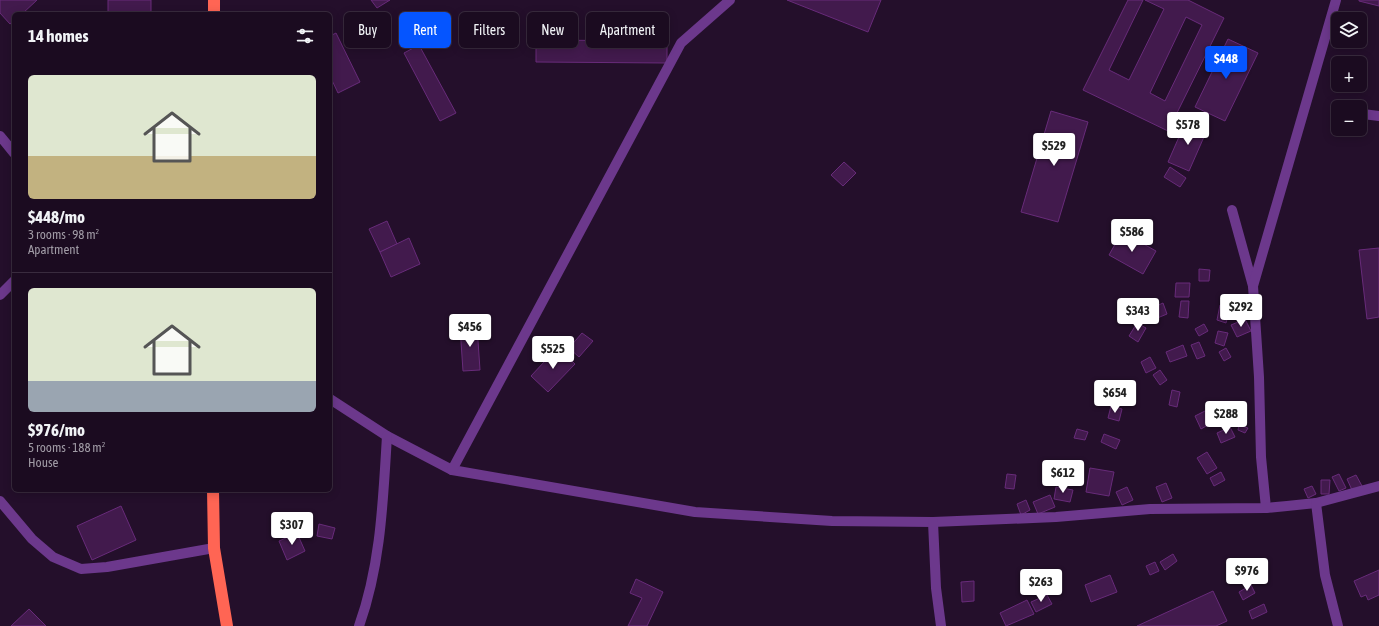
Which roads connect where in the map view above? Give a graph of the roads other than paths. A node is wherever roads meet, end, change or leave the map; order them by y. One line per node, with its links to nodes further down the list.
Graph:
1 (214, 0): 4 (highway)
2 (730, 0): 15 (street)
3 (1336, 0): 11 (street)
4 (214, 12)
5 (1367, 114): 6 (street)
6 (1379, 116)
7 (0, 136): 8 (street)
8 (12, 151)
9 (1232, 210): 11 (street)
10 (12, 283): 12 (street)
11 (1253, 286): 20 (street)
12 (0, 295)
13 (332, 401): 14 (street)
14 (387, 436): 15 (street); 24 (street)
15 (452, 470): 21 (street)
16 (1379, 486): 19 (street)
17 (213, 492): 22 (highway)
18 (0, 501): 22 (street)
19 (1316, 503): 20 (street); 26 (street)
20 (1266, 508): 21 (street)
21 (933, 522): 25 (street)
22 (214, 548): 23 (highway)
23 (227, 626)
24 (359, 626)
25 (942, 626)
26 (1338, 626)

